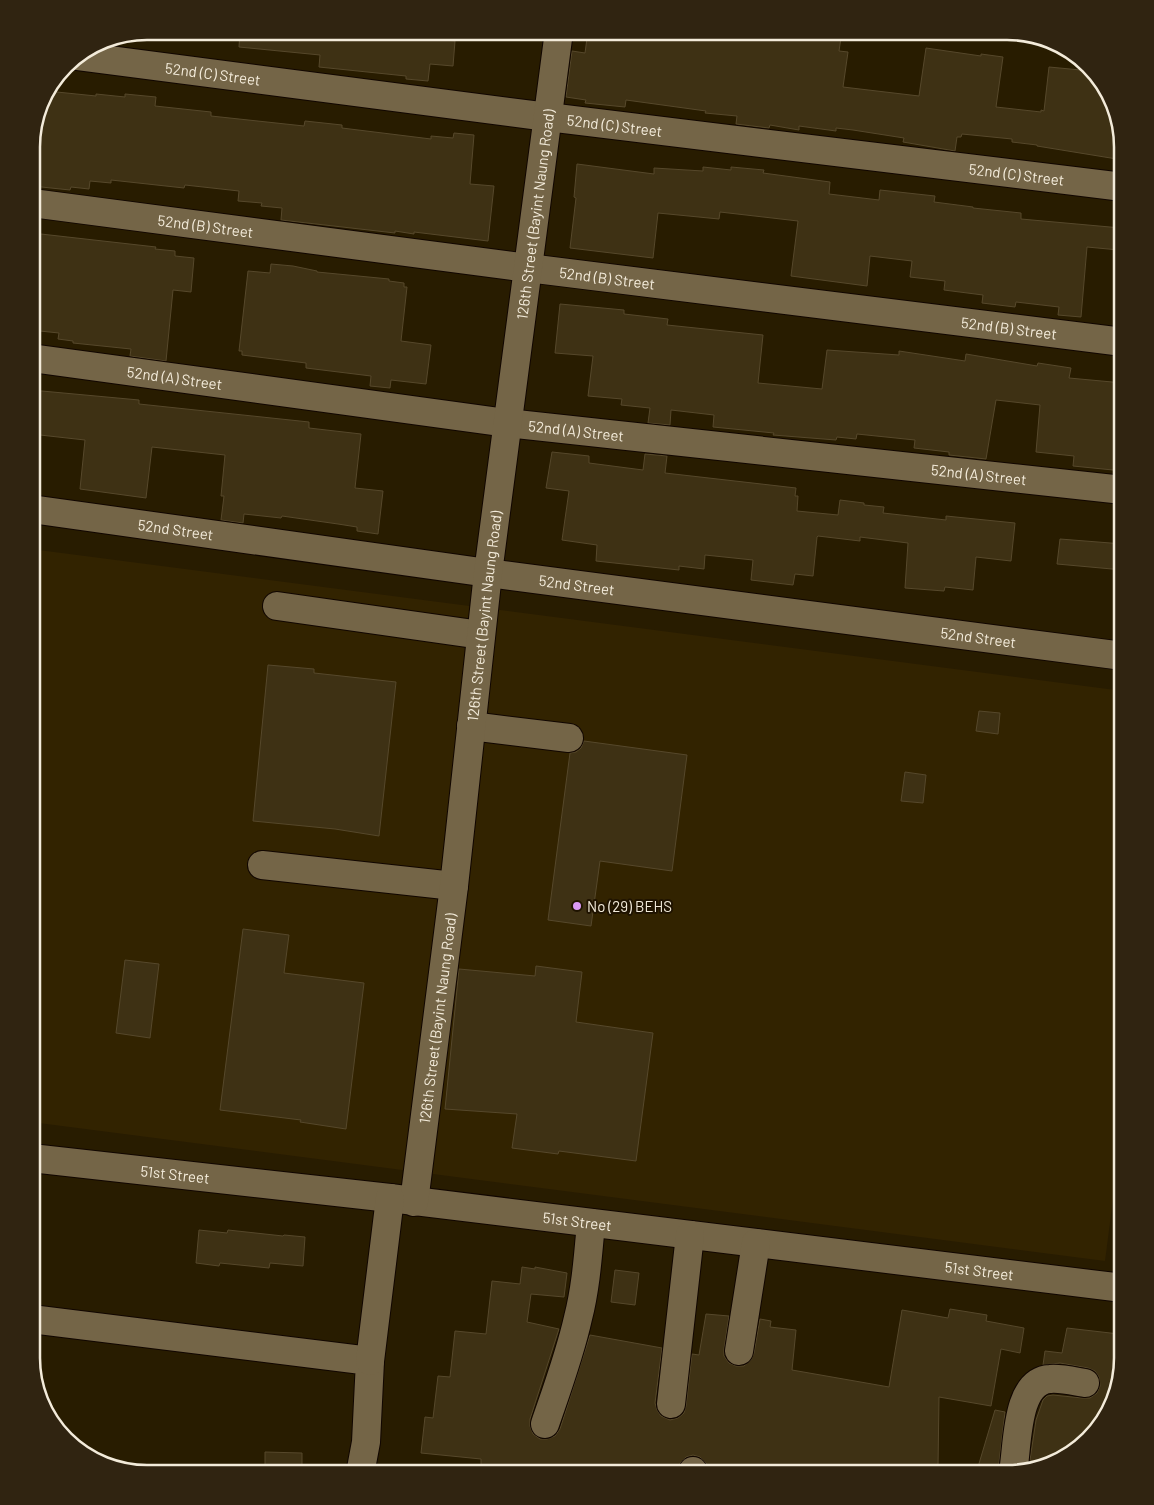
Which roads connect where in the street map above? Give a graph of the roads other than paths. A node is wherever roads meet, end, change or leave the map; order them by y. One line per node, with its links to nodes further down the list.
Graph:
1 (558, 40): 3 (street, 126th Street (Bayint Naung Road))
2 (89, 57): 3 (street, 52nd (C) Street)
3 (548, 117): 4 (street, 52nd (C) Street); 6 (street, 126th Street (Bayint Naung Road))
4 (1114, 186)
5 (40, 204): 6 (street, 52nd (B) Street)
6 (528, 268): 7 (street, 52nd (B) Street); 9 (street, 126th Street (Bayint Naung Road))
7 (1114, 341)
8 (40, 359): 9 (street, 52nd (A) Street)
9 (507, 423): 10 (street, 52nd (A) Street); 12 (street, 126th Street (Bayint Naung Road))
10 (1114, 489)
11 (40, 510): 12 (street, 52nd Street)
12 (488, 573): 14 (street, 126th Street (Bayint Naung Road)); 15 (street, 52nd Street)
13 (277, 606): 14 (street)
14 (481, 635): 16 (street, 126th Street (Bayint Naung Road))
15 (1114, 655)
16 (471, 726): 17 (street); 19 (street, 126th Street (Bayint Naung Road))
17 (569, 738)
18 (262, 865): 19 (street)
19 (454, 886): 21 (street, 126th Street (Bayint Naung Road))
20 (40, 1159): 21 (street, 51st Street)
21 (402, 1200): 22 (street, 51st Street); 28 (street, 126th Street (Bayint Naung Road))
22 (591, 1223): 23 (street, 51st Street); 31 (street)
23 (690, 1235): 24 (street, 51st Street); 30 (street)
24 (756, 1243): 25 (street, 51st Street); 27 (street)
25 (1114, 1287)
26 (40, 1320): 28 (street)
27 (739, 1351)
28 (370, 1361): 32 (street, 126th Street (Bayint Naung Road))
29 (1085, 1383): 33 (street)
30 (671, 1404)
31 (545, 1424)
32 (362, 1465)
33 (1014, 1465)

